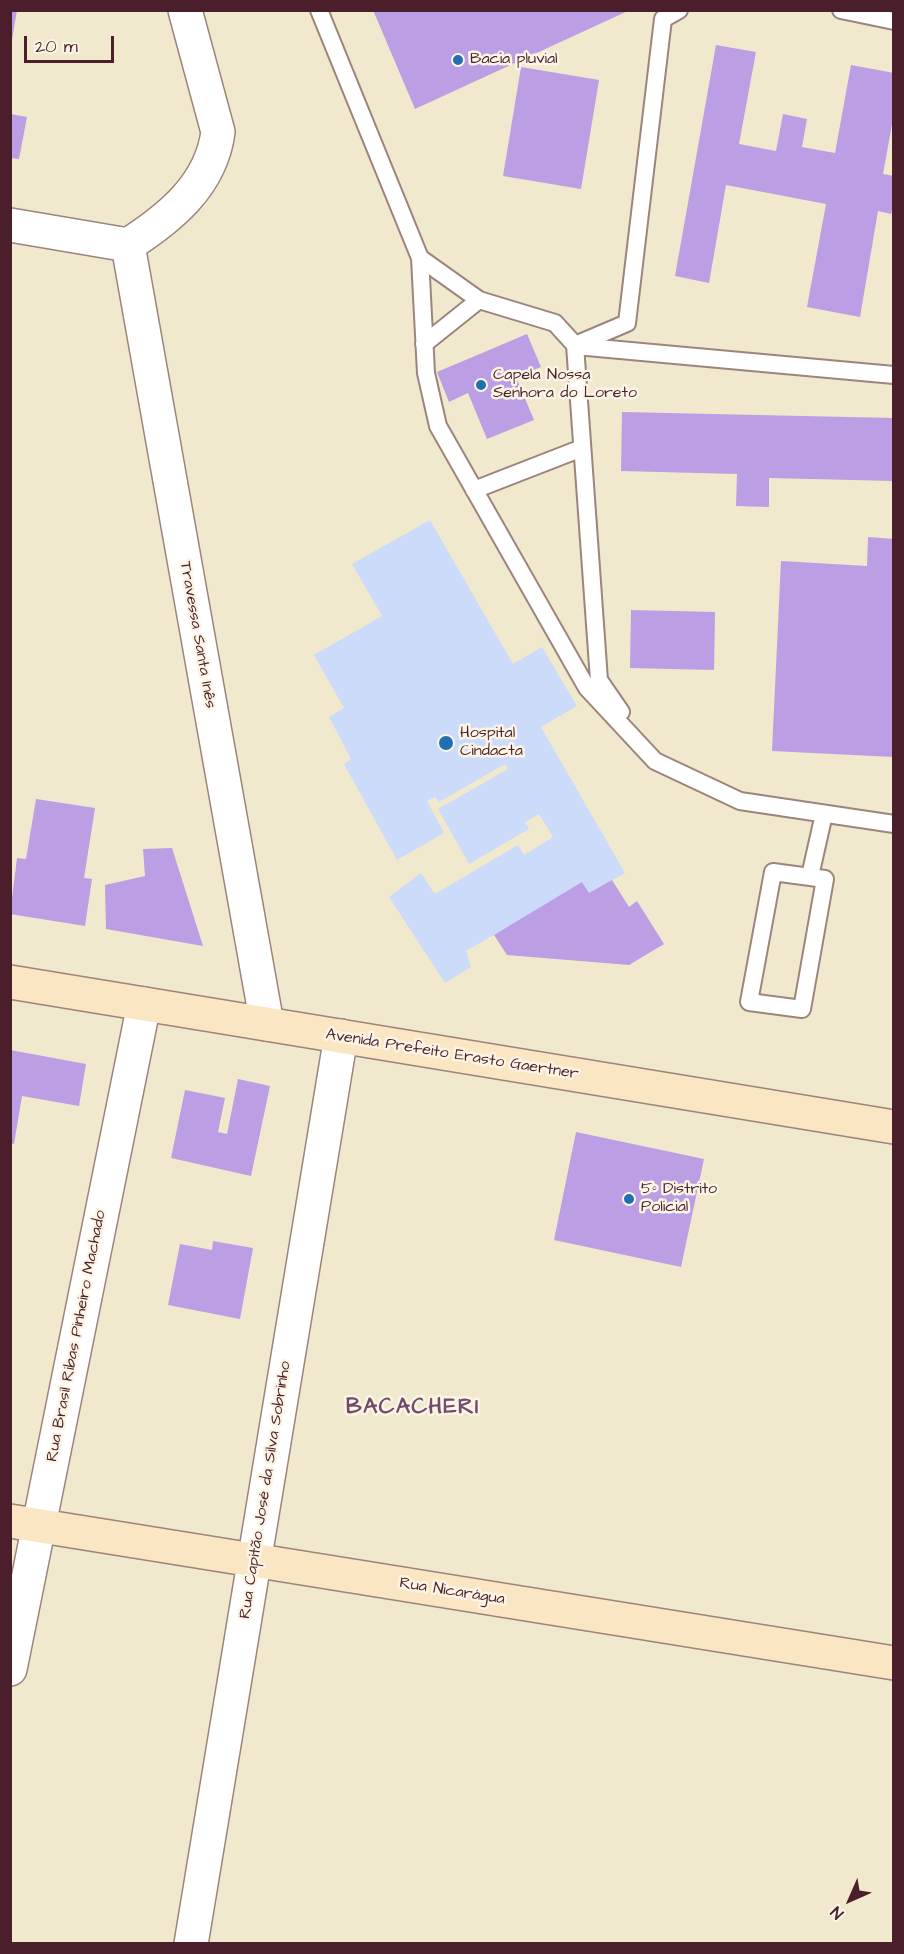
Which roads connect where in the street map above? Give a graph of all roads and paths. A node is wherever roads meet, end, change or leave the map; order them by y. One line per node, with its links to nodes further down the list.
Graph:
1 (185, 10): 7 (street)
2 (319, 10): 8 (lane)
3 (679, 10): 11 (lane)
4 (841, 10): 5 (lane)
5 (894, 21)
6 (10, 225): 7 (street)
7 (128, 245): 21 (street, Travessa Santa Inês)
8 (420, 258): 9 (lane); 10 (lane)
9 (479, 300): 10 (lane); 11 (lane)
10 (424, 344): 14 (lane)
11 (575, 345): 12 (lane); 13 (lane)
12 (894, 375)
13 (582, 447): 14 (lane); 15 (lane)
14 (474, 489): 15 (lane)
15 (655, 762): 16 (lane)
16 (824, 814): 17 (lane); 18 (lane)
17 (894, 825)
18 (810, 876): 18 (lane)
19 (10, 982): 20 (main road, Avenida Prefeito Erasto Gaertner)
20 (144, 1004): 21 (main road, Avenida Prefeito Erasto Gaertner); 24 (street, Rua Brasil Ribas Pinheiro Machado)
21 (267, 1024): 22 (main road, Avenida Prefeito Erasto Gaertner)
22 (341, 1036): 23 (main road, Avenida Prefeito Erasto Gaertner); 25 (street, Rua Capitão José da Silva Sobrinho)
23 (894, 1127)
24 (25, 1523): 25 (main road, Rua Nicarágua); 27 (street, Rua Brasil Ribas Pinheiro Machado)
25 (255, 1560): 26 (main road, Rua Nicarágua); 28 (street, Rua Capitão José da Silva Sobrinho)
26 (894, 1663)
27 (10, 1669)
28 (192, 1944)

